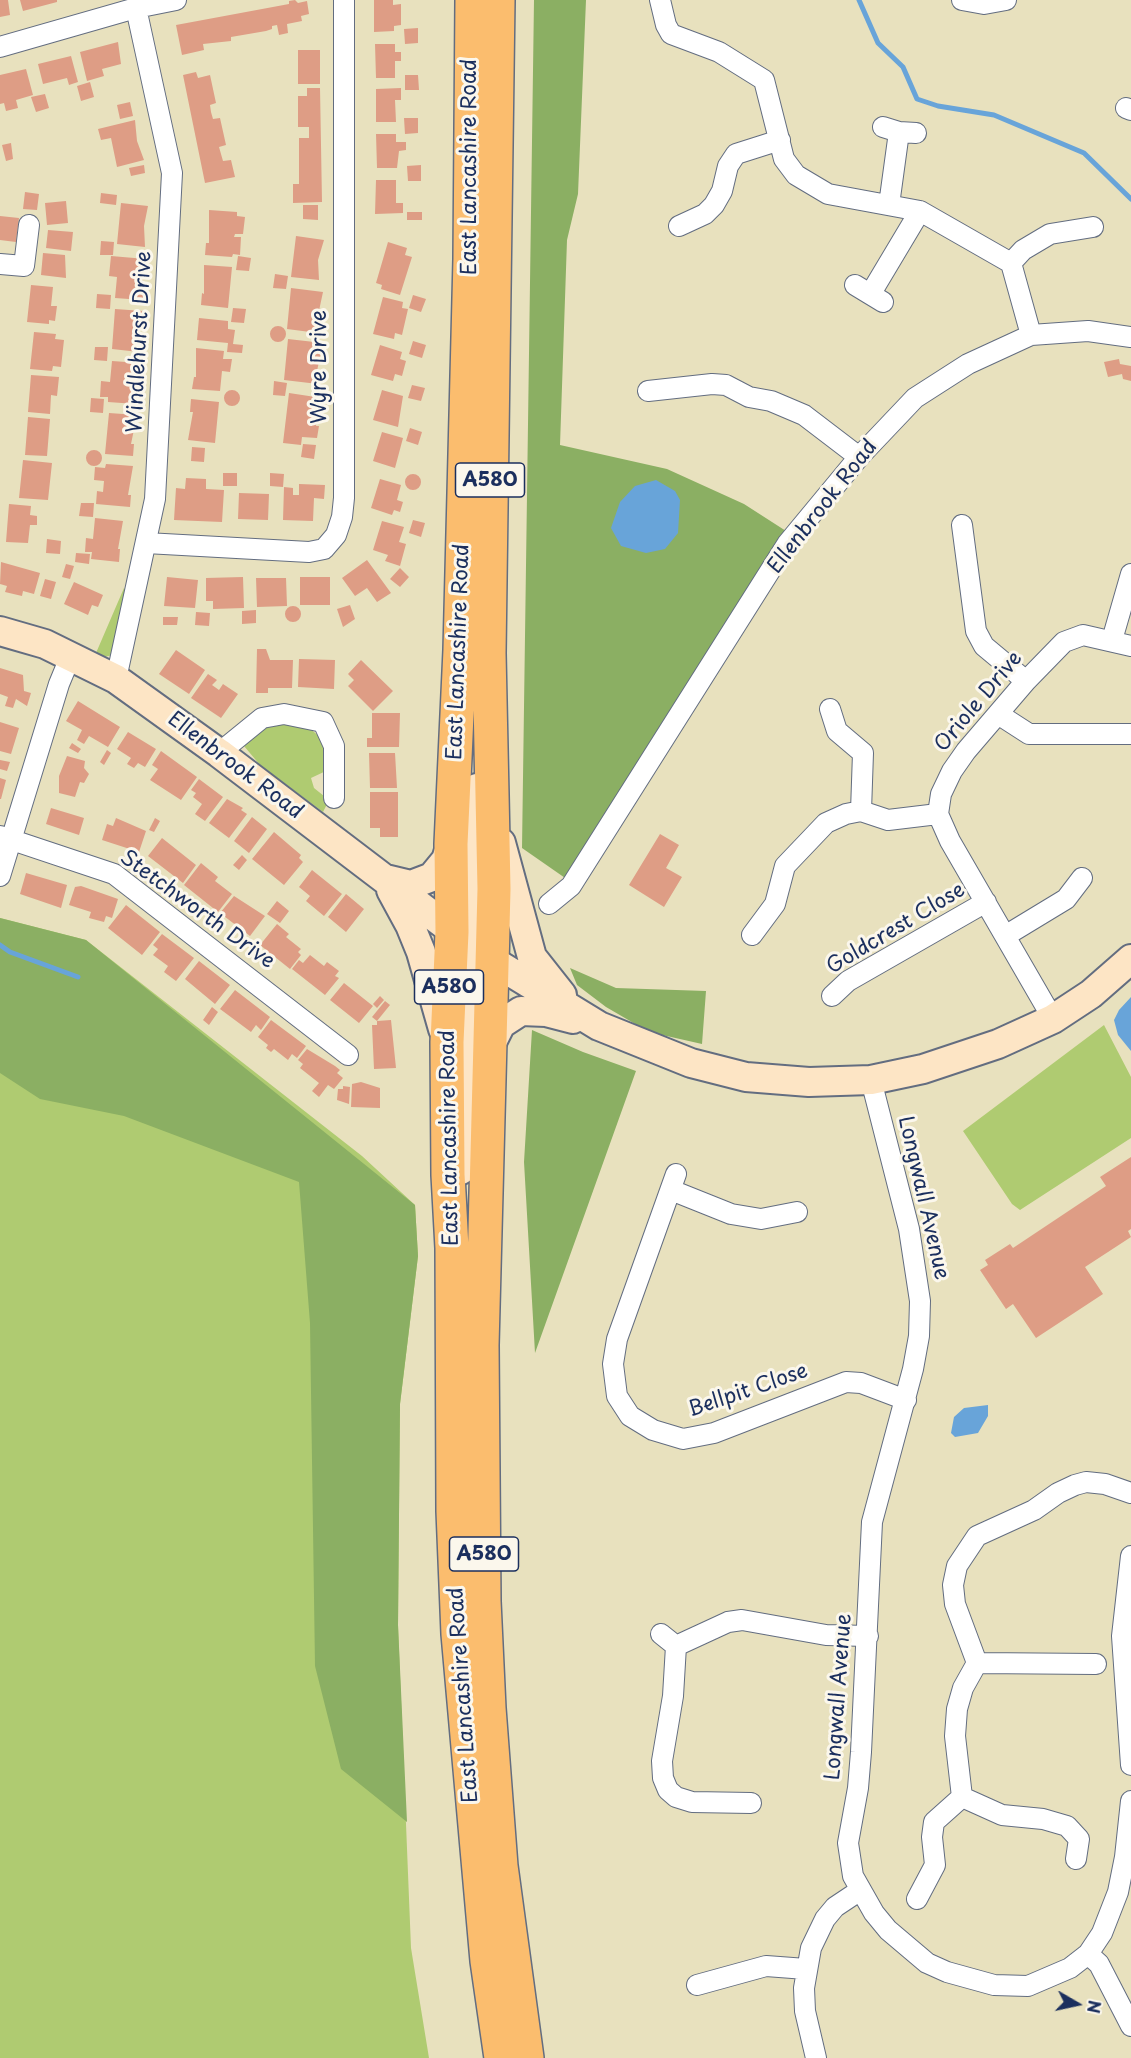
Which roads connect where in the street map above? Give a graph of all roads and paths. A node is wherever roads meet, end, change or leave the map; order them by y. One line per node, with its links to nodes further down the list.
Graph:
1 (176, 0): 8 (street)
2 (344, 0): 25 (street, Wyre Drive)
3 (472, 0): 43 (highway, East Lancashire Road / A580)
4 (498, 0): 30 (highway, East Lancashire Road / A580)
5 (660, 0): 11 (street)
6 (962, 0): 7 (street)
7 (1006, 0)
8 (136, 8): 9 (street); 25 (street, Windlehurst Drive)
9 (0, 47)
10 (899, 131): 12 (street)
11 (780, 140): 12 (street); 15 (street)
12 (889, 205): 13 (street)
13 (920, 211): 17 (street); 19 (street)
14 (29, 225): 18 (street)
15 (679, 226)
16 (1093, 227): 17 (street)
17 (1011, 263): 20 (street)
18 (0, 264)
19 (870, 293)
20 (1031, 335): 21 (street, Ellenbrook Road); 23 (street, Ellenbrook Road)
21 (1131, 337)
22 (648, 391): 23 (street)
23 (859, 457): 48 (street, Ellenbrook Road)
24 (962, 525): 33 (street)
25 (146, 543): 32 (street, Windlehurst Drive)
26 (1131, 574): 28 (street)
27 (0, 631): 31 (main road, Ellenbrook Road)
28 (1112, 640): 29 (street, Oriole Drive); 33 (street, Oriole Drive)
29 (1131, 646)
30 (489, 652): 40 (highway, East Lancashire Road / A580); 49 (main road)
31 (71, 655): 32 (main road, Ellenbrook Road); 42 (street)
32 (116, 679): 37 (main road, Ellenbrook Road)
33 (1026, 681): 35 (street, Oriole Drive)
34 (830, 709): 39 (street)
35 (998, 714): 36 (street); 41 (street, Oriole Drive)
36 (1131, 734)
37 (219, 753): 38 (street); 45 (main road, Ellenbrook Road)
38 (334, 798)
39 (861, 811): 41 (street); 50 (street)
40 (493, 812): 53 (highway, East Lancashire Road / A580); 56 (main road)
41 (938, 814): 47 (street)
42 (6, 837): 44 (street); 59 (street, Stetchworth Drive)
43 (451, 844): 45 (main road); 49 (highway, East Lancashire Road / A580)
44 (0, 876)
45 (384, 878): 49 (main road, Ellenbrook Road); 57 (main road)
46 (1082, 878): 51 (street)
47 (986, 902): 51 (street); 54 (street, Goldcrest Close)
48 (549, 904)
49 (452, 932): 53 (main road, Ellenbrook Road); 57 (highway, East Lancashire Road / A580)
50 (752, 935)
51 (1005, 936): 55 (street)
52 (1131, 959): 55 (main road)
53 (491, 960): 56 (main road, Ellenbrook Road); 58 (highway, East Lancashire Road / A580); 62 (main road)
54 (832, 996)
55 (1053, 1018): 60 (main road)
56 (599, 1026): 58 (main road); 60 (main road)
57 (447, 1041): 62 (highway, East Lancashire Road / A580)
58 (489, 1048): 82 (highway, East Lancashire Road / A580)
59 (348, 1055)
60 (871, 1080): 63 (street, Longwall Avenue)
61 (802, 1211): 63 (street, Bellpit Close)
62 (452, 1248): 81 (highway, East Lancashire Road / A580)
63 (906, 1400): 66 (street, Longwall Avenue)
64 (1131, 1493): 67 (street)
65 (1131, 1556): 69 (street)
66 (868, 1636): 73 (street); 75 (street, Longwall Avenue)
67 (977, 1663): 68 (street); 71 (street)
68 (1096, 1664)
69 (1131, 1755): 70 (street)
70 (1131, 1764)
71 (962, 1797): 74 (street); 76 (street)
72 (1131, 1801): 77 (street, Longwall Avenue)
73 (751, 1803)
74 (1076, 1858)
75 (859, 1891): 77 (street, Longwall Avenue); 78 (street)
76 (917, 1899)
77 (1088, 1954): 80 (street)
78 (806, 1969): 79 (street); 83 (street)
79 (695, 1983)
80 (1131, 2026)
81 (501, 2058)
82 (527, 2058)
83 (816, 2058)

